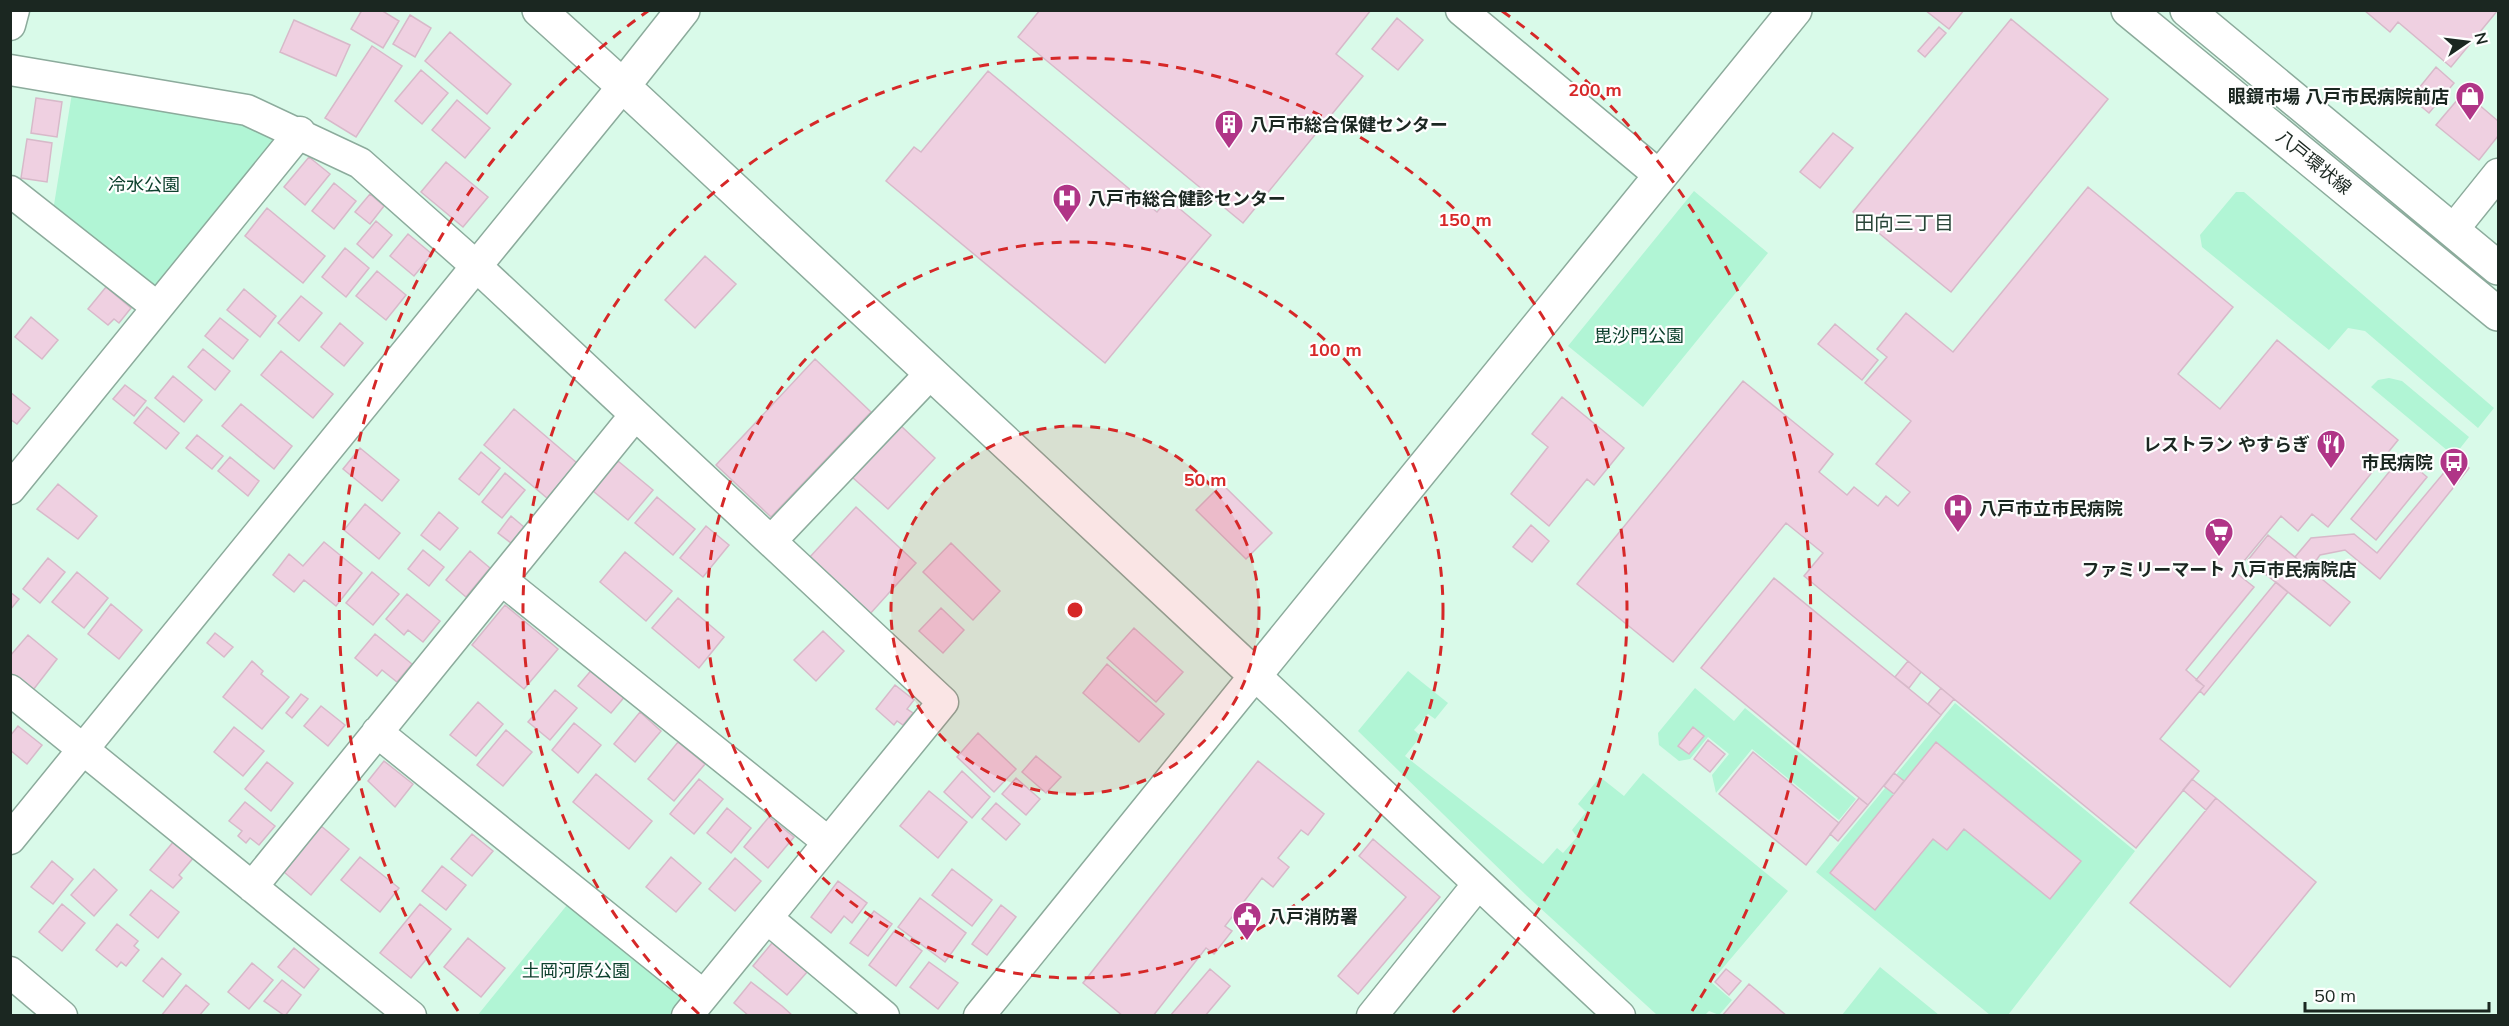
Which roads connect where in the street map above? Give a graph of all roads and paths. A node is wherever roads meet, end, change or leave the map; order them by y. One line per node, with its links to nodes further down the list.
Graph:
1 (15, 10): 8 (street)
2 (539, 10): 10 (street)
3 (683, 10): 10 (street)
4 (1461, 10): 13 (street)
5 (1795, 10): 13 (street)
6 (2128, 10): 19 (street, 八戸環状線)
7 (2187, 10): 15 (street, 八戸環状線)
8 (10, 25)
9 (10, 70): 11 (street)
10 (623, 86): 16 (street); 20 (street)
11 (300, 132): 16 (street); 18 (street)
12 (2499, 174): 15 (street)
13 (1660, 176): 25 (street)
14 (10, 191): 18 (street)
15 (2452, 230): 17 (street, 八戸環状線)
16 (475, 265): 21 (street); 28 (street)
17 (2499, 268)
18 (157, 307): 22 (street)
19 (2499, 314)
20 (930, 374): 23 (street); 25 (street)
21 (634, 415): 23 (street); 24 (street)
22 (10, 489)
23 (771, 541): 30 (street)
24 (502, 580): 27 (street); 30 (street)
25 (1255, 675): 31 (street); 39 (street)
26 (10, 690): 28 (street)
27 (377, 732): 32 (street); 35 (street)
28 (82, 748): 29 (street); 32 (street)
29 (10, 839)
30 (828, 842): 33 (street)
31 (1478, 884): 40 (street); 41 (street)
32 (252, 886): 37 (street)
33 (767, 918): 35 (street); 38 (street)
34 (10, 972): 36 (street)
35 (695, 1005)
36 (62, 1016)
37 (411, 1016)
38 (884, 1016)
39 (980, 1016)
40 (1372, 1016)
41 (1620, 1016)

